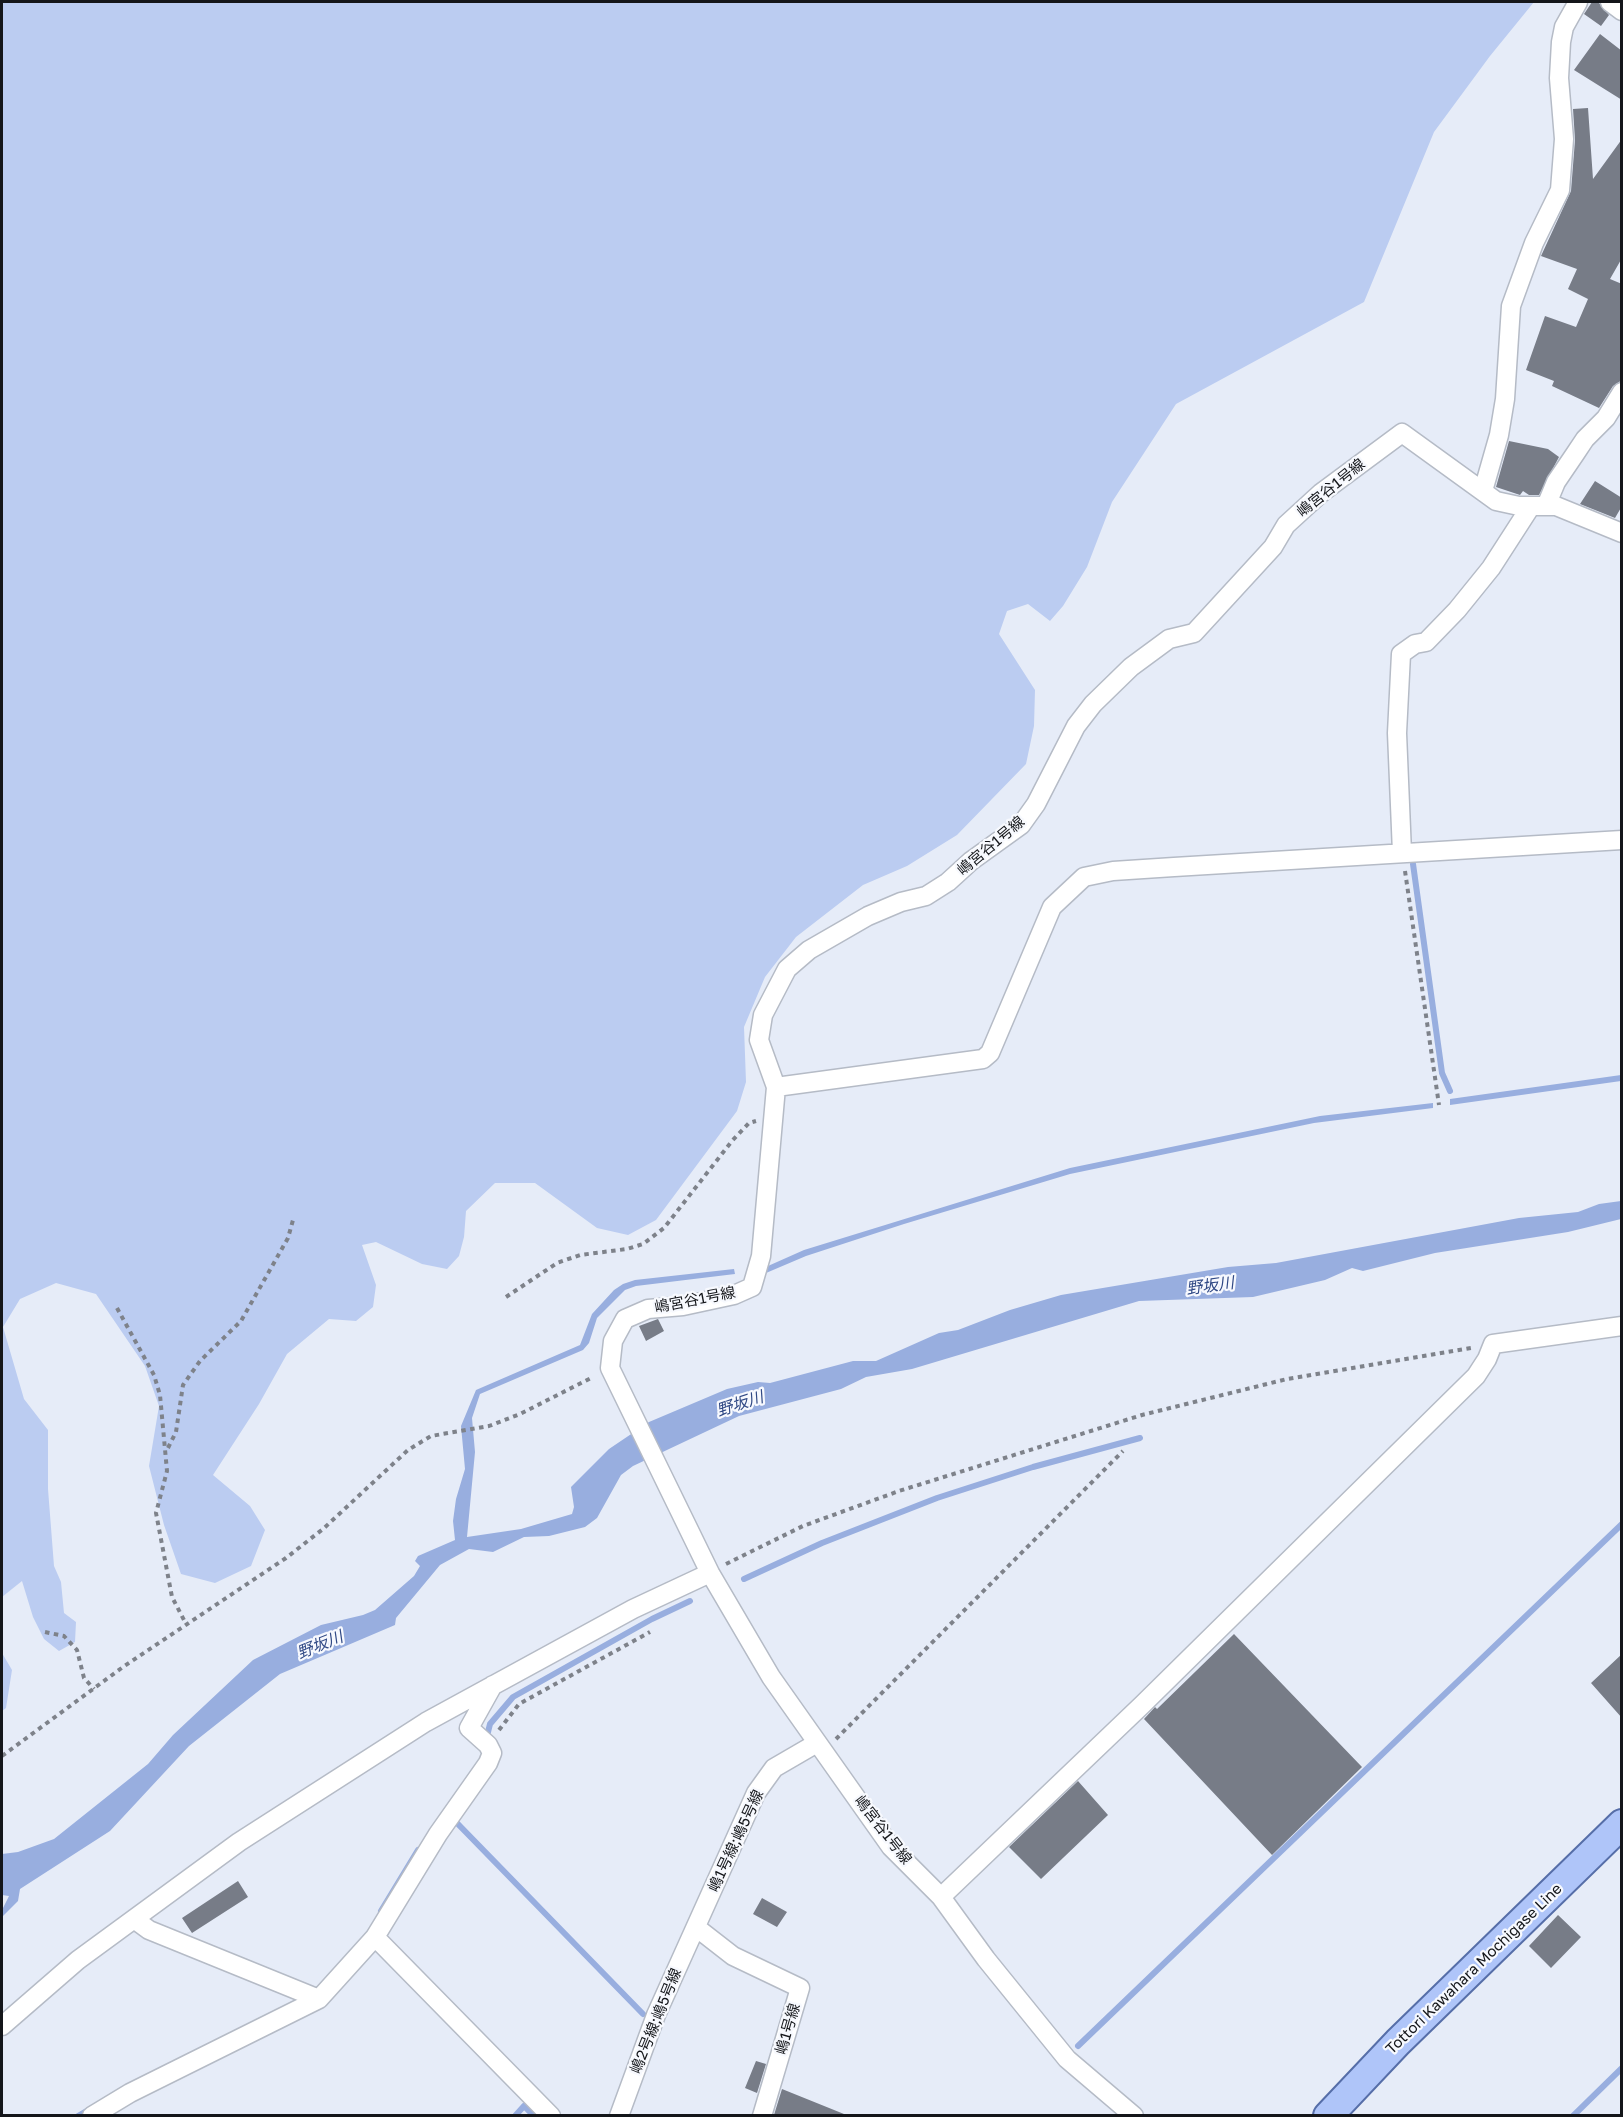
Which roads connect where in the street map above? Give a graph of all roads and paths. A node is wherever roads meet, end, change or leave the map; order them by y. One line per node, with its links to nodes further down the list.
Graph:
1 (1578, 2): 5 (street)
2 (1610, 2): 3 (street)
3 (1622, 11)
4 (1622, 392): 6 (street)
5 (1483, 491): 6 (street, 嶋宮谷1号線); 10 (street, 嶋宮谷1号線)
6 (1539, 506): 7 (street, 嶋宮谷1号線); 9 (street)
7 (1622, 533)
8 (1622, 840): 9 (street)
9 (1402, 853): 10 (street); 11 (path)
10 (776, 1087): 12 (street, 嶋宮谷1号線)
11 (1439, 1105)
12 (774, 1115): 14 (path); 18 (street, 嶋宮谷1号線)
13 (293, 1220): 19 (path)
14 (506, 1297)
15 (117, 1308): 19 (path)
16 (1622, 1326): 17 (street)
17 (1493, 1344): 21 (path); 31 (street)
18 (610, 1368): 21 (street, 嶋宮谷1号線); 22 (path)
19 (167, 1450): 22 (path)
20 (1124, 1451): 27 (path)
21 (710, 1573): 25 (street); 27 (street, 嶋宮谷1号線)
22 (186, 1624): 26 (path)
23 (45, 1632): 26 (path)
24 (650, 1632): 28 (path)
25 (493, 1685): 28 (street); 32 (street)
26 (94, 1689): 29 (path)
27 (820, 1747): 31 (street, 嶋宮谷1号線); 33 (street, 嶋1号線;嶋5号線)
28 (492, 1753): 34 (street)
29 (2, 1756)
30 (1622, 1824): 42 (main road, Tottori Kawahara Mochigase Line)
31 (941, 1897): 41 (street, 嶋宮谷1号線)
32 (134, 1918): 35 (street); 36 (street)
33 (697, 1928): 39 (street, 嶋2号線;嶋5号線); 40 (street, 嶋1号線)
34 (375, 1937): 35 (street); 38 (street)
35 (319, 1999): 37 (street)
36 (2, 2026)
37 (92, 2115)
38 (551, 2115)
39 (619, 2115)
40 (762, 2115)
41 (1134, 2115)
42 (1328, 2115)

